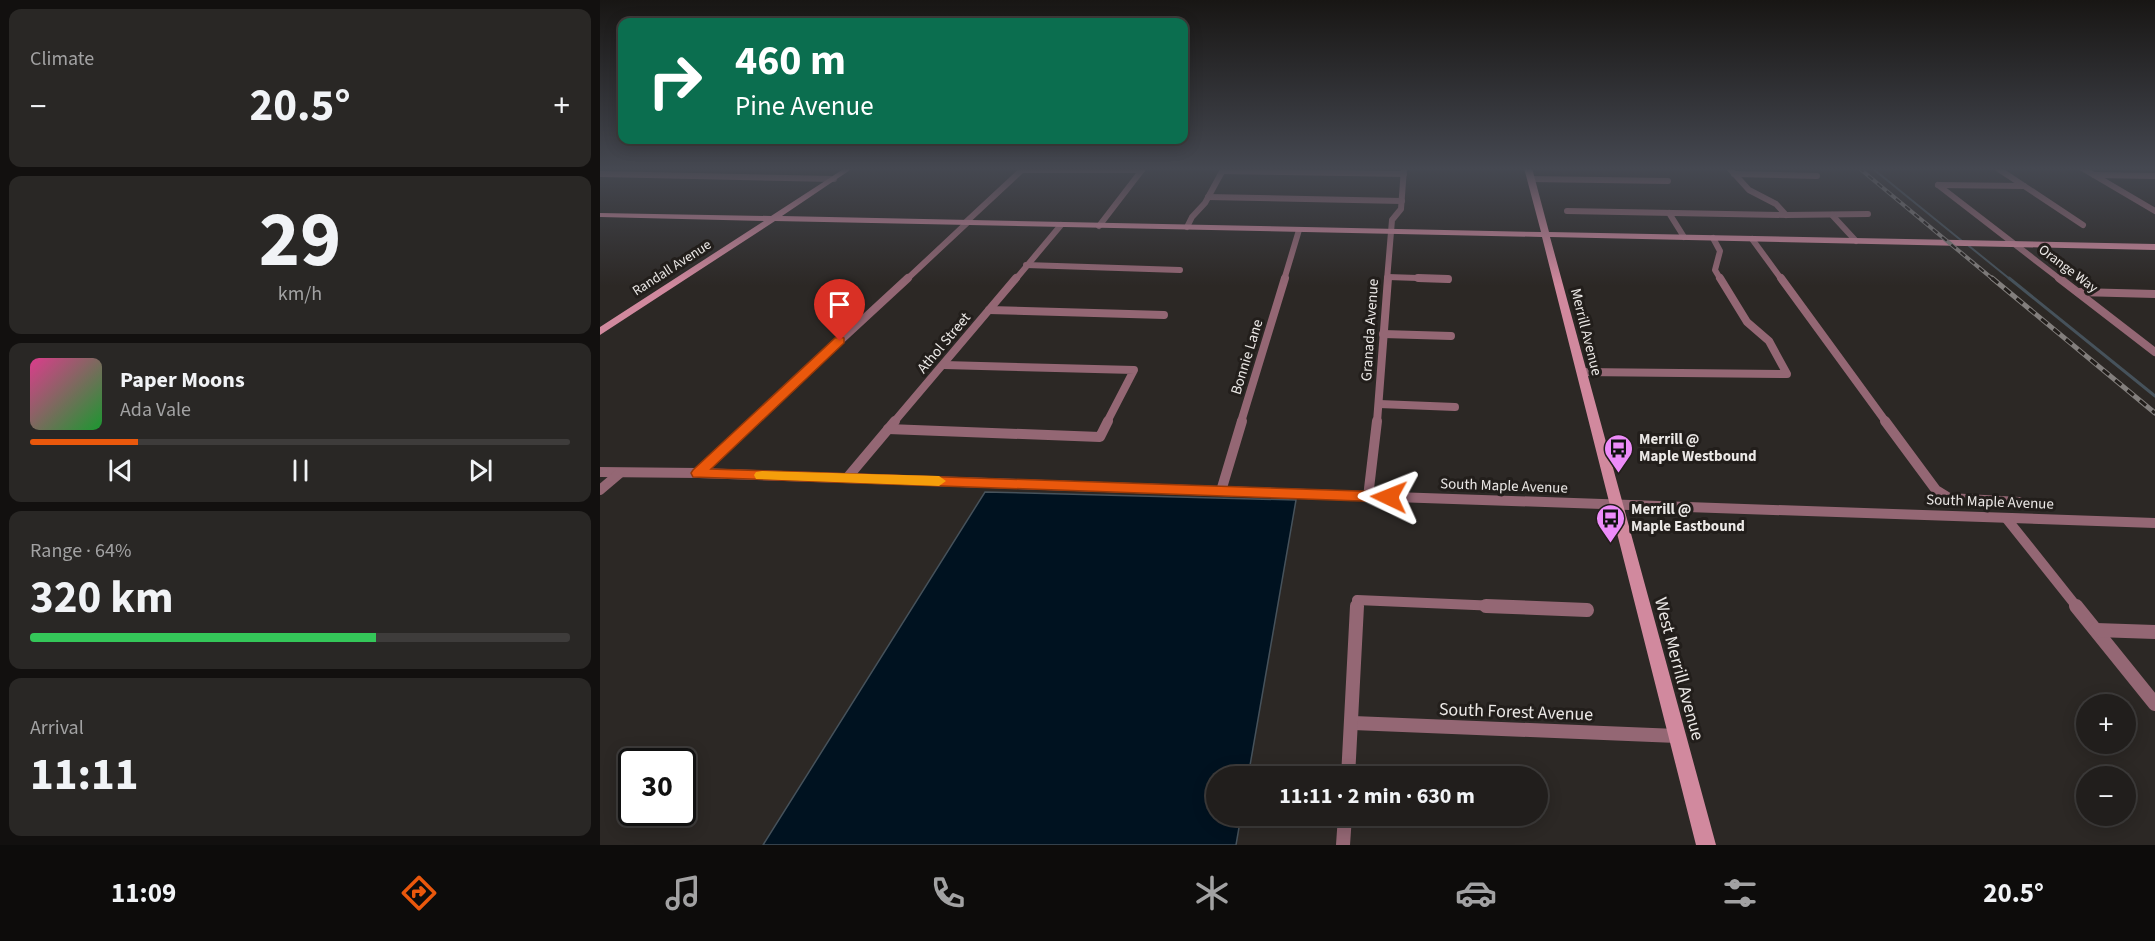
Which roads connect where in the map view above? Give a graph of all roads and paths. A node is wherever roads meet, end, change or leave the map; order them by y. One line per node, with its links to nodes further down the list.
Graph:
1 (790, 207): 16 (street, Randall Avenue)
2 (982, 207): 17 (street)
3 (1113, 207): 20 (street)
4 (1201, 207): 21 (street)
5 (1401, 207): 23 (street, Granada Avenue)
6 (1539, 207): 24 (street, Merrill Avenue)
7 (1779, 207): 14 (street)
8 (1967, 207): 29 (street, Orange Way)
9 (2056, 207): 19 (street)
10 (1567, 211): 11 (street)
11 (1669, 213): 14 (street); 25 (street)
12 (1868, 214): 15 (street)
13 (600, 215): 16 (street)
14 (1786, 215): 15 (street)
15 (1832, 215): 28 (street)
16 (774, 218): 17 (street); 39 (street, Randall Avenue)
17 (967, 222): 18 (street); 50 (street)
18 (1061, 225): 20 (street); 31 (street, Athol Street)
19 (2083, 225)
20 (1099, 226): 21 (street)
21 (1187, 227): 22 (street)
22 (1299, 230): 23 (street); 53 (street, Bonnie Lane)
23 (1391, 231): 24 (street); 33 (street, Granada Avenue)
24 (1546, 234): 25 (street); 44 (street, Merrill Avenue)
25 (1684, 237): 26 (street)
26 (1713, 238): 27 (street); 44 (street)
27 (1752, 239): 28 (street); 55 (street)
28 (1856, 241): 29 (street)
29 (2015, 244): 30 (street); 35 (street, Orange Way)
30 (2155, 247)
31 (1026, 265): 32 (street); 37 (street, Athol Street)
32 (1180, 270)
33 (1388, 277): 34 (street); 40 (street, Granada Avenue)
34 (1448, 279)
35 (2078, 292): 36 (street); 42 (street, Orange Way)
36 (2155, 294)
37 (989, 310): 38 (street); 43 (street, Athol Street)
38 (1164, 315)
39 (600, 332)
40 (1383, 334): 41 (street); 45 (street, Granada Avenue)
41 (1450, 336)
42 (2155, 351)
43 (944, 364): 47 (street, Athol Street); 47 (street)
44 (1581, 372): 56 (street, Merrill Avenue)
45 (1379, 404): 46 (street); 54 (street, Granada Avenue)
46 (1455, 407)
47 (888, 429): 51 (street, Athol Street)
48 (600, 472): 49 (street, South Maple Avenue)
49 (620, 473): 50 (street, South Maple Avenue); 52 (street)
50 (698, 473): 51 (street, South Maple Avenue)
51 (847, 478): 53 (street, South Maple Avenue)
52 (600, 490)
53 (1221, 491): 54 (street, South Maple Avenue)
54 (1368, 496): 56 (street, South Maple Avenue)
55 (2019, 502)
56 (1615, 504): 57 (street, South Maple Avenue); 64 (street, West Merrill Avenue)
57 (2006, 518): 58 (street, South Maple Avenue); 60 (street)
58 (2155, 523)
59 (1587, 610): 63 (street)
60 (2096, 630): 61 (street); 62 (street)
61 (2155, 632)
62 (2155, 704)
63 (1353, 723): 64 (street, South Forest Avenue); 65 (street)
64 (1677, 736): 68 (street, West Merrill Avenue)
65 (1349, 766)
66 (1344, 826): 67 (street)
67 (1343, 845)
68 (1706, 845)

